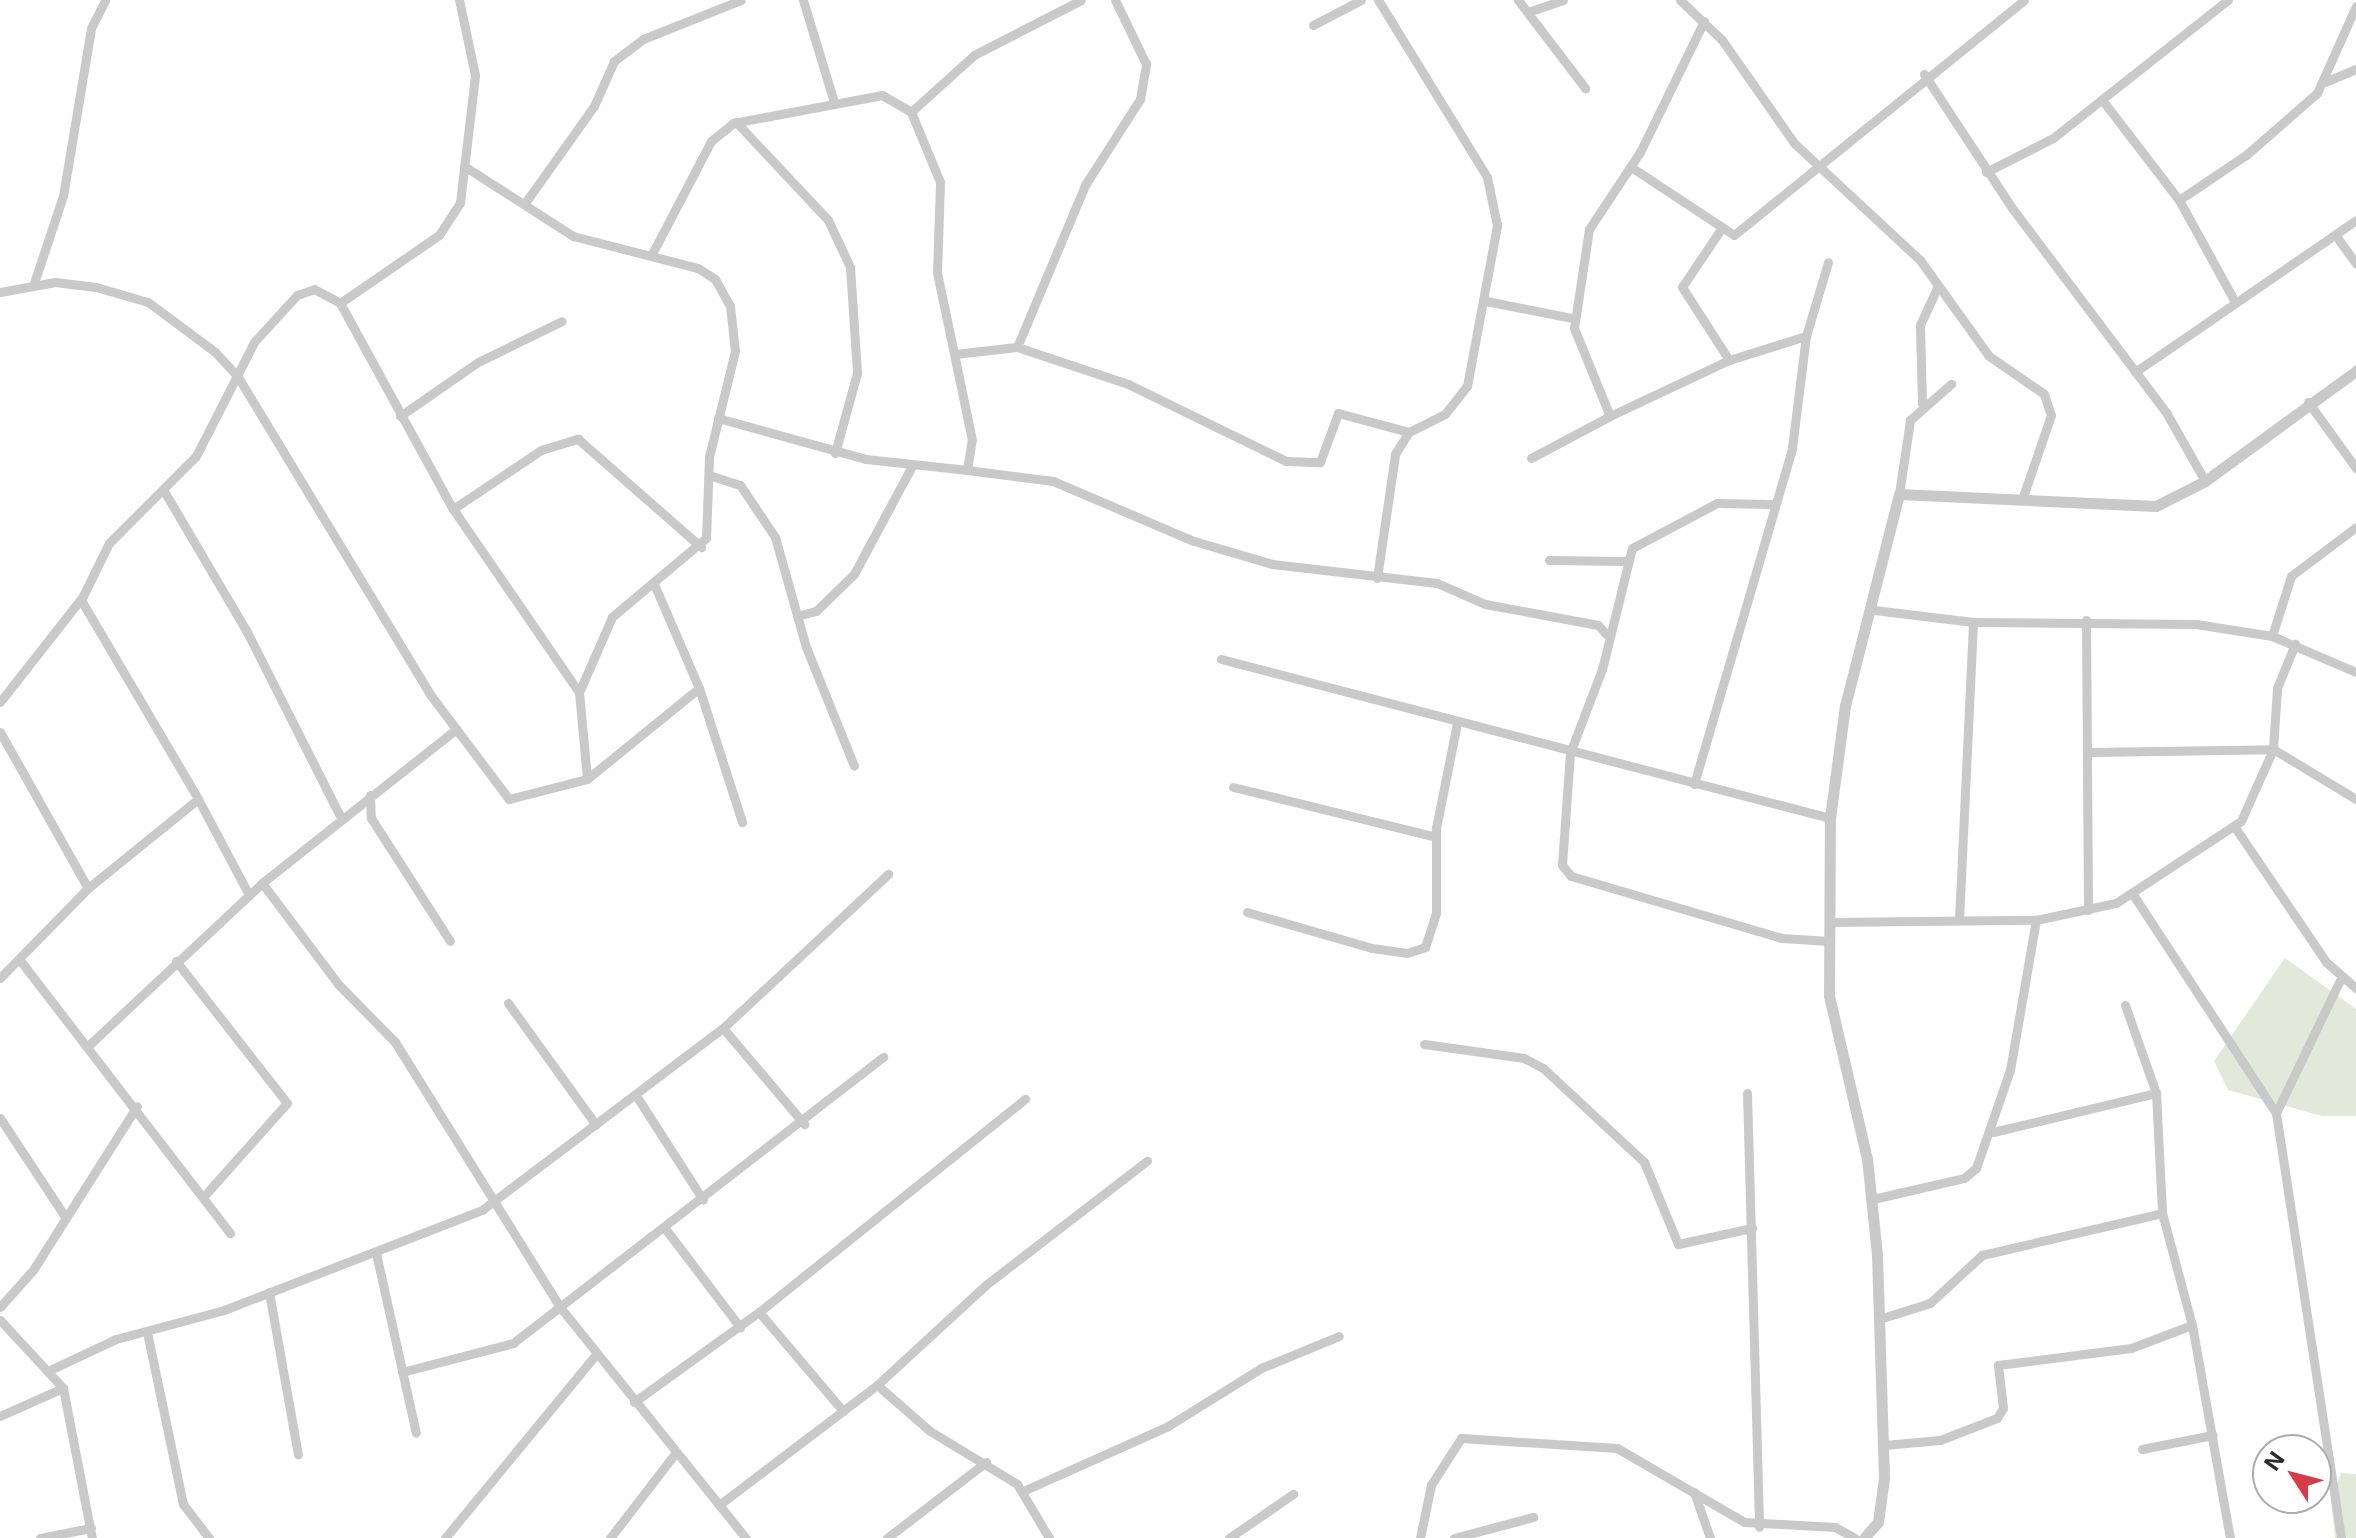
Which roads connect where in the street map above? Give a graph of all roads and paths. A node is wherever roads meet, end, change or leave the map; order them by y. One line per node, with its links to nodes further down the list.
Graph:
1 (105, 0): 39 (street)
2 (459, 0): 27 (street)
3 (741, 0): 32 (street)
4 (803, 0): 24 (street)
5 (1081, 0): 25 (street)
6 (1115, 0): 48 (street)
7 (1361, 0): 18 (street)
8 (1378, 0): 42 (street)
9 (1518, 0): 16 (street)
10 (1563, 0): 16 (street)
11 (1680, 0): 17 (street)
12 (2024, 0): 14 (street)
13 (2228, 0): 23 (street)
14 (2009, 4): 20 (street)
15 (2356, 6): 21 (street)
16 (1528, 12): 22 (street)
17 (1704, 21): 28 (street); 29 (street)
18 (1313, 25)
19 (2356, 69): 21 (street)
20 (1924, 74): 28 (street); 30 (street)
21 (2325, 82): 31 (street)
22 (1585, 88)
23 (2103, 101): 30 (street); 31 (street)
24 (834, 102): 25 (street); 26 (street)
25 (911, 112): 49 (street)
26 (736, 122): 36 (street); 61 (street)
27 (464, 166): 32 (street); 44 (street)
28 (1817, 166): 34 (street); 40 (street)
29 (1631, 167): 34 (street); 45 (street)
30 (1986, 172): 52 (street)
31 (2179, 200): 43 (street)
32 (525, 203): 36 (street)
33 (2356, 220): 35 (street)
34 (1719, 232): 50 (street)
35 (2336, 236): 38 (street); 43 (street)
36 (653, 252): 59 (street)
37 (1828, 262): 47 (street)
38 (2356, 264)
39 (34, 283): 41 (street); 53 (street)
40 (1937, 288): 56 (street); 70 (street)
41 (0, 292)
42 (1486, 301): 45 (street); 60 (street)
43 (2235, 302): 52 (street)
44 (340, 303): 53 (street); 57 (street)
45 (1572, 318): 58 (street)
46 (562, 321): 57 (street)
47 (1806, 336): 50 (street); 71 (street)
48 (1017, 347): 49 (street); 60 (street)
49 (955, 354): 65 (street)
50 (1729, 360): 58 (street)
51 (2356, 371): 55 (street)
52 (2135, 372): 67 (street)
53 (238, 377): 68 (street); 93 (street)
54 (1951, 384): 56 (street)
55 (2308, 402): 64 (street); 67 (street)
56 (1922, 403): 69 (street)
57 (400, 416): 72 (street)
58 (1610, 416): 62 (street)
59 (718, 418): 61 (street); 66 (street)
60 (1409, 432): 77 (street)
61 (835, 453): 63 (street)
62 (1531, 458)
63 (912, 466): 65 (street); 81 (street)
64 (2356, 468)
65 (967, 470): 77 (street)
66 (709, 475): 74 (street); 81 (street)
67 (2205, 481): 70 (street)
68 (164, 491): 79 (street); 106 (street)
69 (1899, 494): 70 (street); 80 (street)
70 (2023, 497)
71 (1770, 504): 76 (street); 100 (street)
72 (453, 509): 74 (street); 90 (street)
73 (2356, 527): 85 (street)
74 (701, 547): 78 (street)
75 (1549, 560): 76 (street)
76 (1626, 561): 84 (street)
77 (1377, 578): 84 (street)
78 (654, 584): 89 (street); 90 (street)
79 (81, 600): 91 (street); 103 (street)
80 (1874, 610): 83 (street); 108 (street)
81 (797, 616): 98 (street)
82 (2086, 620): 83 (street); 85 (street); 96 (street)
83 (1973, 622): 119 (street)
84 (1606, 634): 97 (street)
85 (2272, 636): 86 (street)
86 (2295, 644): 88 (street); 95 (street)
87 (1221, 659): 92 (street)
88 (2356, 672)
89 (699, 688): 99 (street); 109 (street)
90 (579, 692): 99 (street)
91 (0, 702)
92 (1457, 723): 97 (street); 111 (street)
93 (456, 729): 99 (street); 102 (street)
94 (0, 732): 114 (street)
95 (2273, 749): 96 (street); 104 (street); 110 (street)
96 (2092, 752): 117 (street)
97 (1570, 753): 100 (street); 123 (street)
98 (854, 766)
99 (587, 779)
100 (1694, 784): 108 (street)
101 (1233, 787): 111 (street)
102 (370, 795): 105 (street); 107 (street)
103 (198, 799): 114 (street); 115 (street)
104 (2356, 799)
105 (354, 808): 106 (street); 107 (street)
106 (341, 818): 113 (street)
107 (371, 818): 122 (street)
108 (1830, 818): 121 (street)
109 (742, 822)
110 (2234, 826): 116 (street); 127 (street)
111 (1436, 837): 118 (street)
112 (888, 874): 131 (street)
113 (262, 883): 115 (street); 147 (street)
114 (88, 888): 124 (street)
115 (249, 895): 125 (street)
116 (2134, 896): 117 (street); 140 (street)
117 (2088, 910): 120 (street)
118 (1247, 912)
119 (1959, 920): 120 (street); 121 (street)
120 (2036, 920): 144 (street)
121 (1829, 922): 123 (street)
122 (450, 941)
123 (1829, 941): 148 (street)
124 (19, 959): 126 (street); 133 (street)
125 (176, 961): 133 (street); 146 (street)
126 (1, 974)
127 (2341, 978): 128 (street); 140 (street)
128 (2356, 988)
129 (508, 1003): 143 (street)
130 (2125, 1005): 136 (street)
131 (723, 1028): 137 (street); 142 (street)
132 (1424, 1044): 153 (street)
133 (89, 1045): 139 (street)
134 (883, 1057): 142 (street)
135 (1747, 1093): 153 (street)
136 (2156, 1093): 144 (street); 150 (street)
137 (637, 1097): 143 (street); 149 (street)
138 (1025, 1099): 159 (street)
139 (137, 1106): 146 (street); 151 (street)
140 (2276, 1113): 202 (street)
141 (0, 1118): 151 (street)
142 (804, 1124): 149 (street)
143 (596, 1125): 147 (street)
144 (1993, 1132): 148 (street)
145 (1147, 1161): 169 (street)
146 (204, 1196): 154 (street)
147 (498, 1199): 155 (street); 158 (street)
148 (1873, 1199): 160 (street)
149 (703, 1200): 152 (street)
150 (2162, 1213): 160 (street); 162 (street)
151 (66, 1218): 157 (street)
152 (664, 1227): 158 (street); 163 (street)
153 (1752, 1228): 186 (street)
154 (230, 1233)
155 (376, 1253): 156 (street); 168 (street)
156 (269, 1292): 164 (street); 178 (street)
157 (0, 1307)
158 (560, 1307): 166 (street); 168 (street)
159 (759, 1312): 163 (street); 172 (street)
160 (1879, 1319): 176 (street)
161 (0, 1320): 167 (street)
162 (2192, 1325): 175 (street); 176 (street)
163 (740, 1327): 171 (street)
164 (147, 1332): 167 (street); 190 (street)
165 (1339, 1336): 181 (street)
166 (596, 1354): 171 (street); 191 (street)
167 (50, 1370): 170 (street)
168 (402, 1372): 174 (street)
169 (877, 1385): 172 (street); 180 (street)
170 (63, 1388): 173 (street); 187 (street)
171 (634, 1402): 179 (street)
172 (843, 1411): 184 (street)
173 (0, 1416)
174 (416, 1433)
175 (2213, 1435): 177 (street); 188 (street)
176 (1884, 1445): 201 (street)
177 (2142, 1449)
178 (298, 1454)
179 (674, 1455): 184 (street); 192 (street)
180 (986, 1462): 181 (street); 194 (street)
181 (1023, 1491): 195 (street)
182 (1694, 1492): 186 (street); 197 (street); 199 (street)
183 (1293, 1494): 196 (street)
184 (719, 1505): 193 (street)
185 (1533, 1517): 198 (street)
186 (1759, 1527): 200 (street)
187 (91, 1533): 189 (street)
188 (2228, 1537)
189 (40, 1538)
190 (209, 1538)
191 (445, 1538)
192 (610, 1538)
193 (746, 1538)
194 (887, 1538)
195 (1049, 1538)
196 (1229, 1538)
197 (1420, 1538)
198 (1454, 1538)
199 (1710, 1538)
200 (1855, 1538)
201 (1864, 1538)
202 (2341, 1538)

